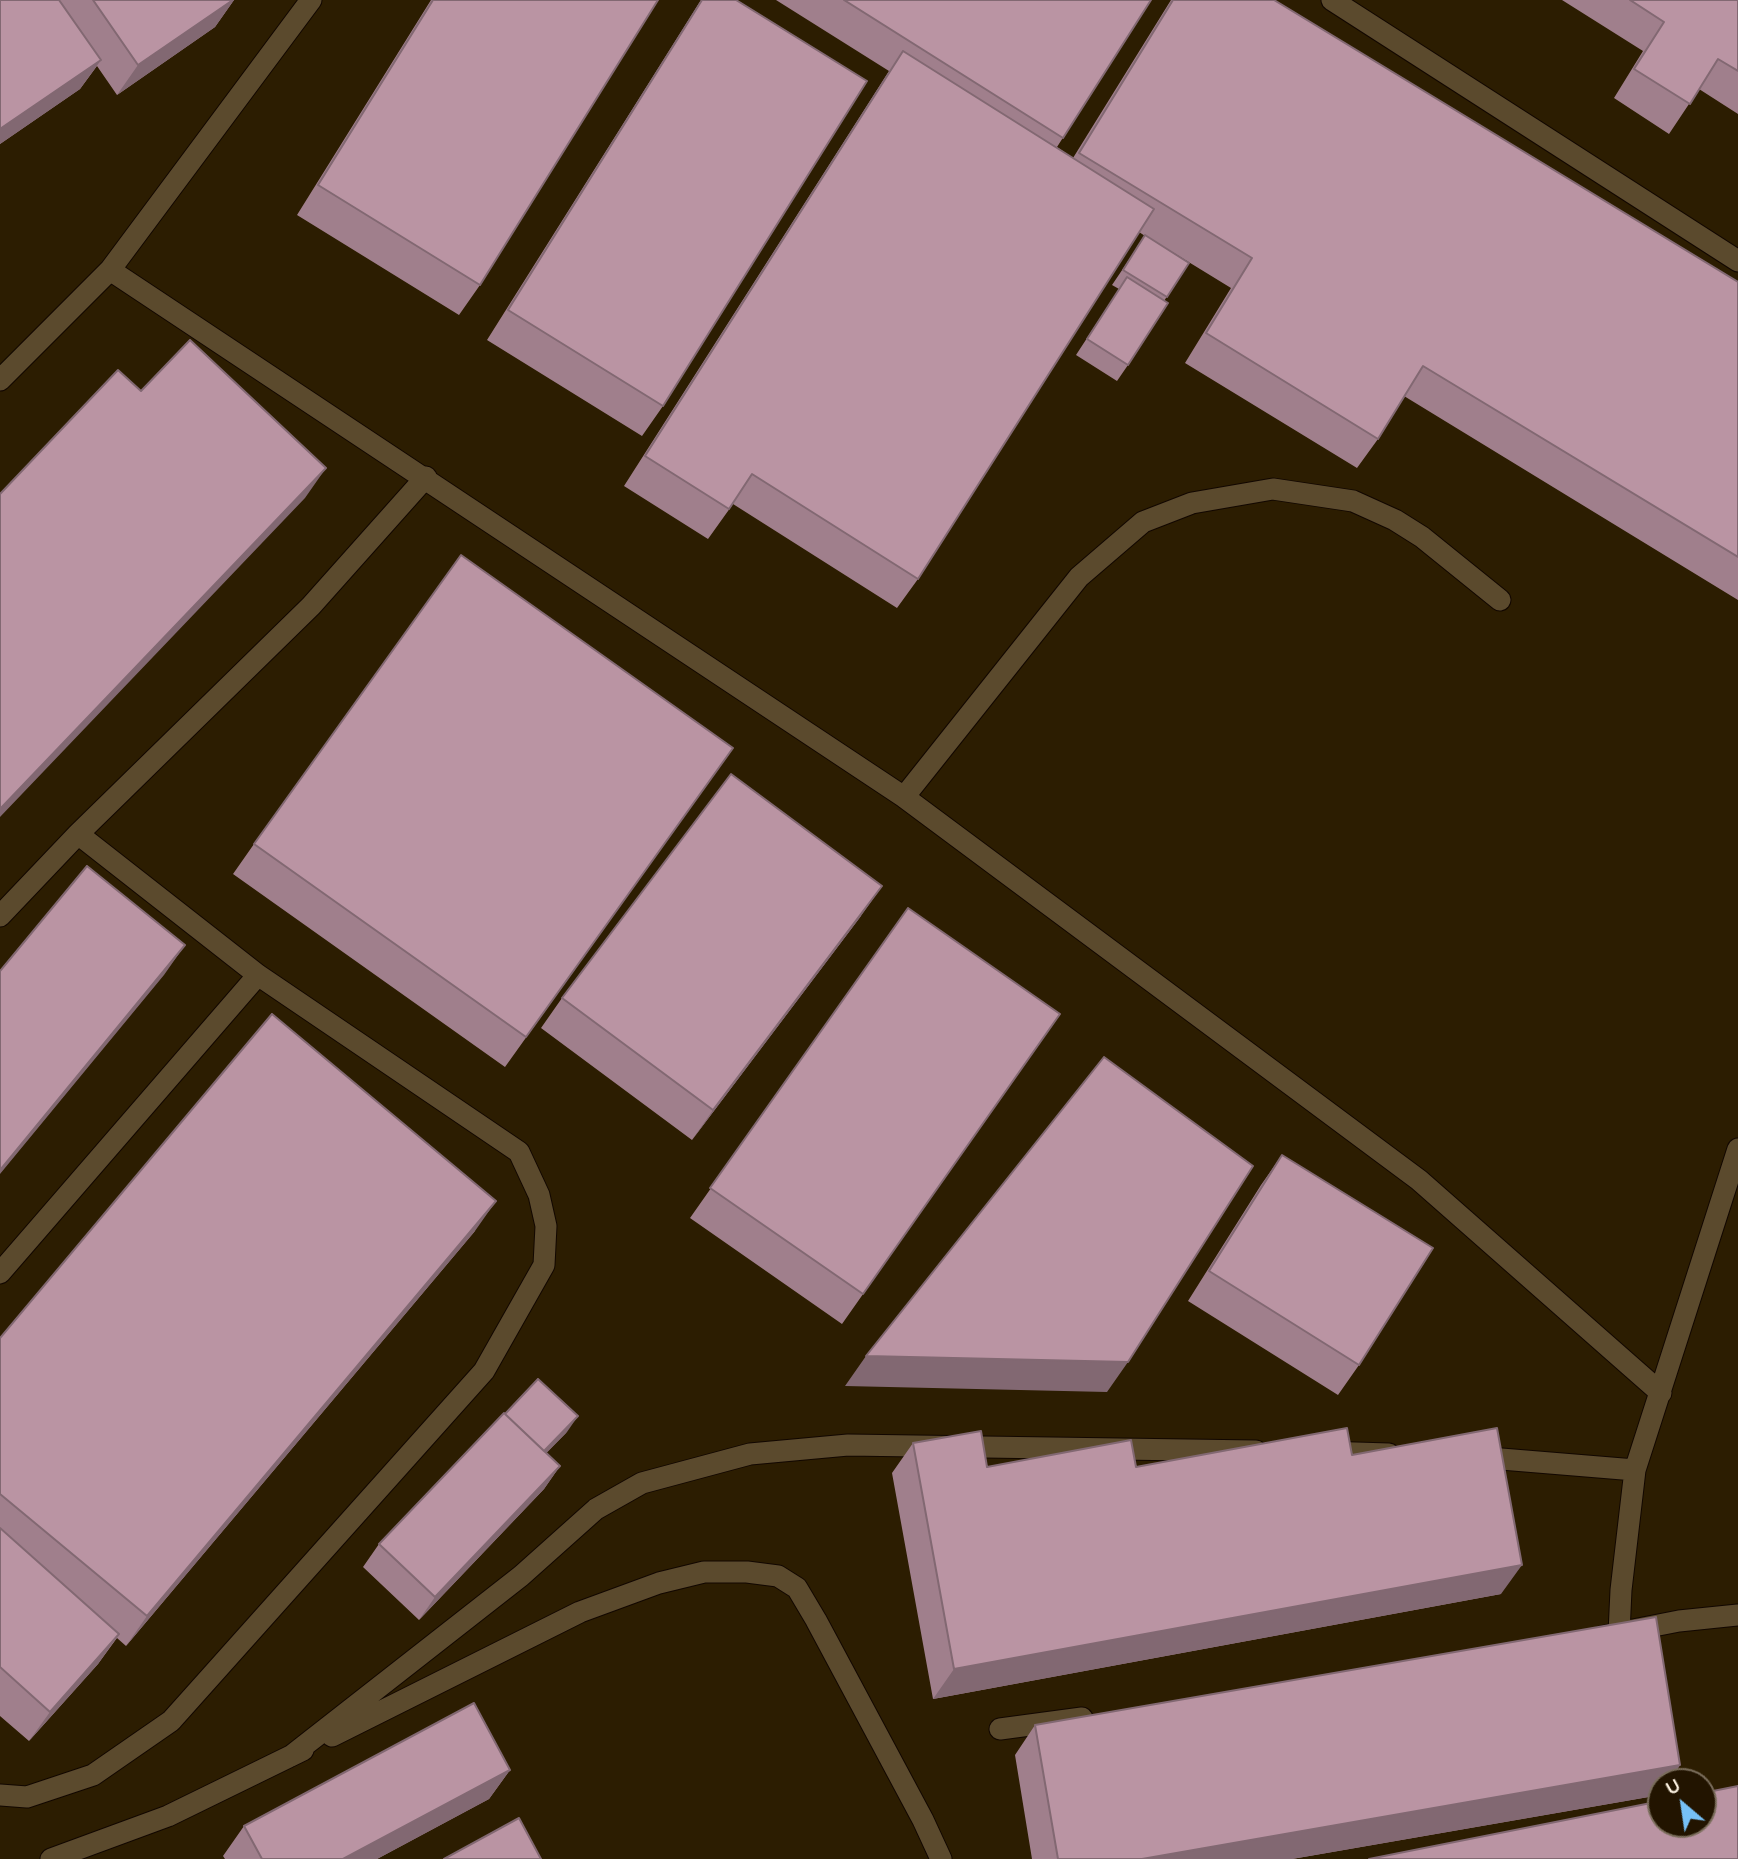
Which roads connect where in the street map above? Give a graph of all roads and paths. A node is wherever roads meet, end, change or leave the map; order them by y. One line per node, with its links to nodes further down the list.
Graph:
1 (312, 0): 4 (street)
2 (1332, 0): 3 (street)
3 (1738, 261)
4 (110, 270): 5 (street); 6 (street)
5 (0, 380)
6 (426, 477): 8 (street); 9 (street)
7 (1500, 600): 8 (street)
8 (904, 797): 14 (street)
9 (78, 834): 10 (street); 11 (street)
10 (0, 916)
11 (258, 975): 13 (street); 26 (street)
12 (1738, 1149): 14 (street)
13 (0, 1273)
14 (1661, 1393): 19 (street)
15 (1275, 1451): 25 (street)
16 (1302, 1452): 17 (street)
17 (1407, 1454)
18 (1460, 1455): 19 (street)
19 (1635, 1470): 21 (street)
20 (1738, 1615): 21 (street)
21 (1619, 1633): 22 (street)
22 (1579, 1642)
23 (1108, 1715): 24 (street)
24 (1000, 1729)
25 (291, 1756): 27 (street); 28 (street)
26 (0, 1796)
27 (51, 1859)
28 (941, 1859)

